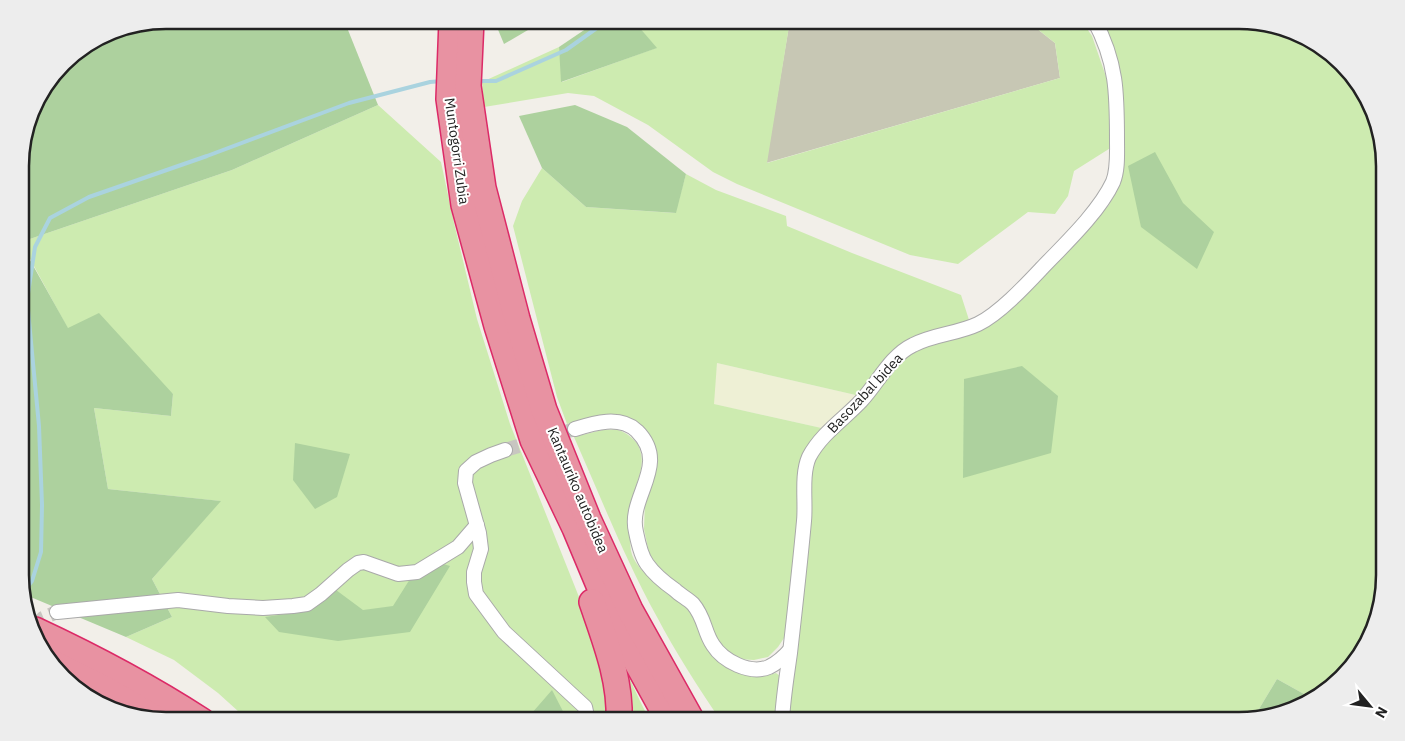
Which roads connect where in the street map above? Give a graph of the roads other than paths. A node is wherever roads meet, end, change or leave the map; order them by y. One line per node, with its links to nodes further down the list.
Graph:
1 (452, 29): 4 (highway, Muntogorri Zubia)
2 (471, 29): 4 (highway, Muntogorri Zubia)
3 (1099, 29): 12 (street, Basozabal bidea)
4 (487, 247): 6 (highway, Kantauriko autobidea); 9 (highway, Kantauriko autobidea)
5 (575, 429): 12 (street)
6 (533, 440): 18 (highway); 19 (highway, Kantauriko autobidea)
7 (505, 450): 8 (street)
8 (477, 525): 10 (street); 17 (street)
9 (630, 610): 20 (highway, Kantauriko autobidea); 21 (highway)
10 (57, 612)
11 (42, 633): 14 (highway)
12 (790, 650): 22 (street, Basozabal bidea)
13 (63, 665): 14 (highway)
14 (111, 680): 15 (highway); 16 (highway)
15 (139, 710)
16 (188, 712)
17 (586, 712)
18 (620, 712)
19 (664, 712)
20 (687, 712)
21 (700, 712)
22 (783, 712)

